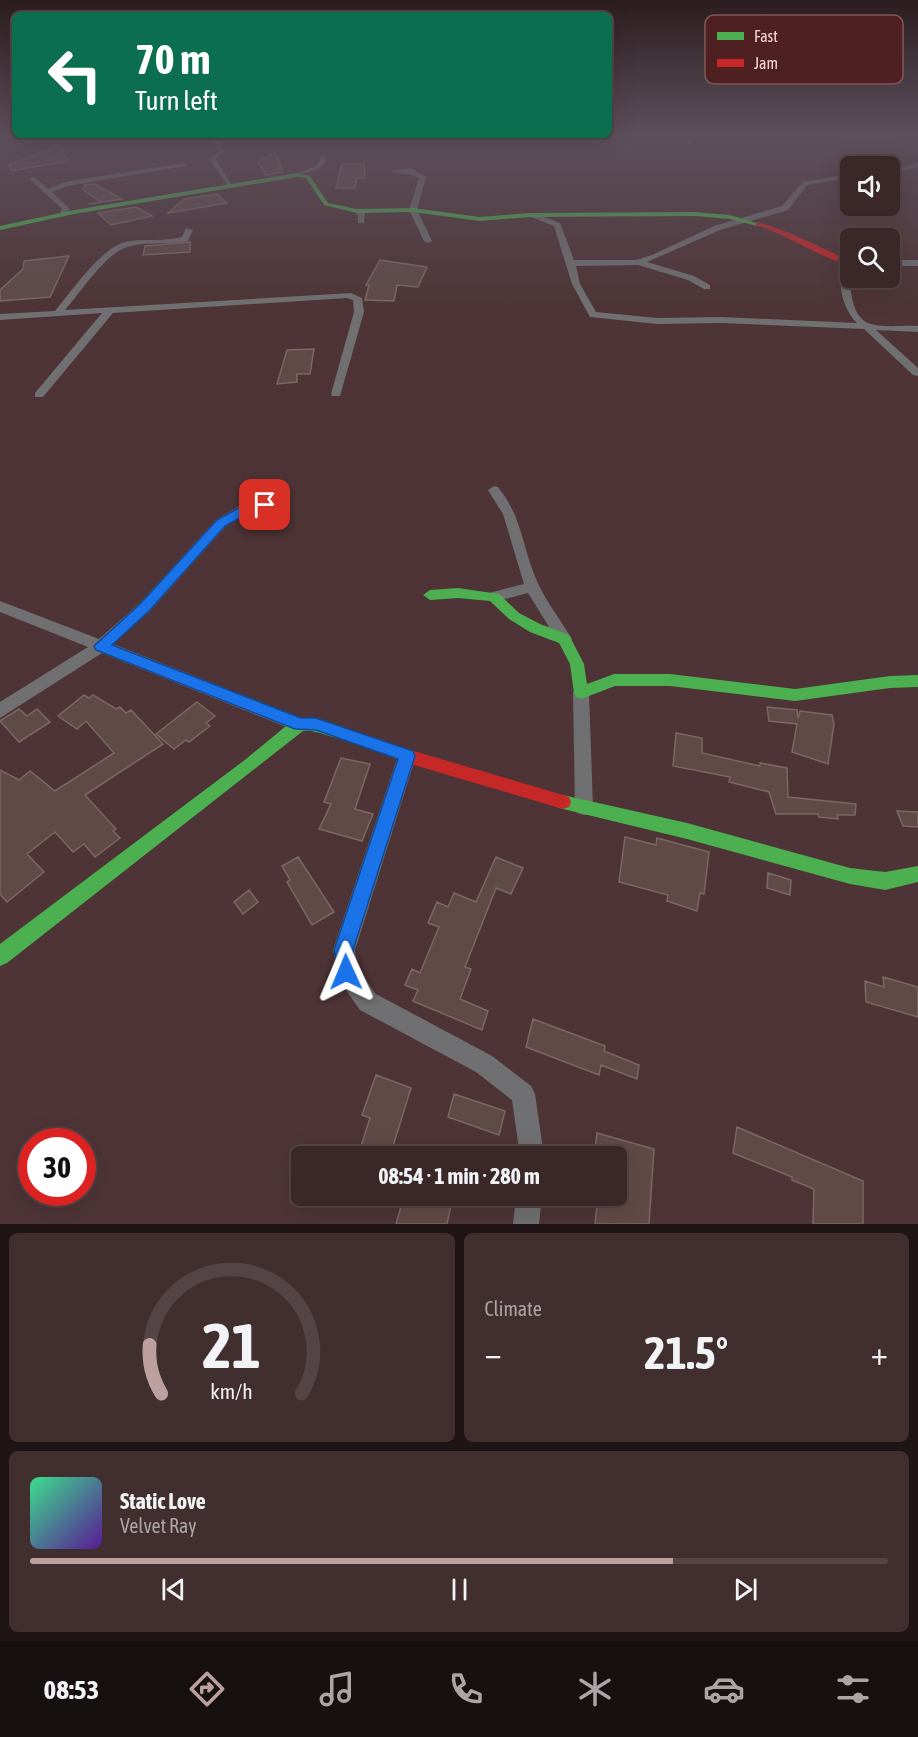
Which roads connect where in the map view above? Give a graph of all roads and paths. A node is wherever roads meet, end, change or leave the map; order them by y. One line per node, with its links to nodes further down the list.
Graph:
1 (50, 192): 7 (street)
2 (186, 192): 7 (street)
3 (318, 192): 6 (street)
4 (418, 192): 6 (street)
5 (798, 192): 9 (street)
6 (412, 210): 8 (street); 12 (street)
7 (63, 215): 10 (street)
8 (530, 215): 9 (street); 14 (street)
9 (743, 221): 13 (street); 15 (street)
10 (0, 228)
11 (189, 230): 21 (street)
12 (428, 241)
13 (840, 259)
14 (571, 263): 15 (street); 23 (street)
15 (637, 263): 18 (street)
16 (900, 263): 17 (street)
17 (918, 264)
18 (707, 287)
19 (847, 288): 23 (street)
20 (110, 310): 21 (street); 26 (street); 27 (street)
21 (56, 315): 22 (street)
22 (0, 317)
23 (865, 325): 24 (street); 25 (street)
24 (918, 329)
25 (917, 373)
26 (336, 394)
27 (39, 395)
28 (494, 489): 30 (street)
29 (281, 502): 35 (street)
30 (532, 587): 32 (street); 34 (street)
31 (430, 595): 32 (street)
32 (494, 597): 34 (street)
33 (0, 606): 35 (street)
34 (564, 639): 37 (street)
35 (101, 646): 38 (street); 39 (street)
36 (918, 681): 37 (street)
37 (581, 693): 41 (street)
38 (0, 711)
39 (300, 725): 40 (street); 43 (street)
40 (407, 756): 41 (street); 44 (street)
41 (584, 807): 42 (street)
42 (918, 874)
43 (0, 956)
44 (531, 1146)
45 (528, 1206): 46 (street)
46 (526, 1224)

